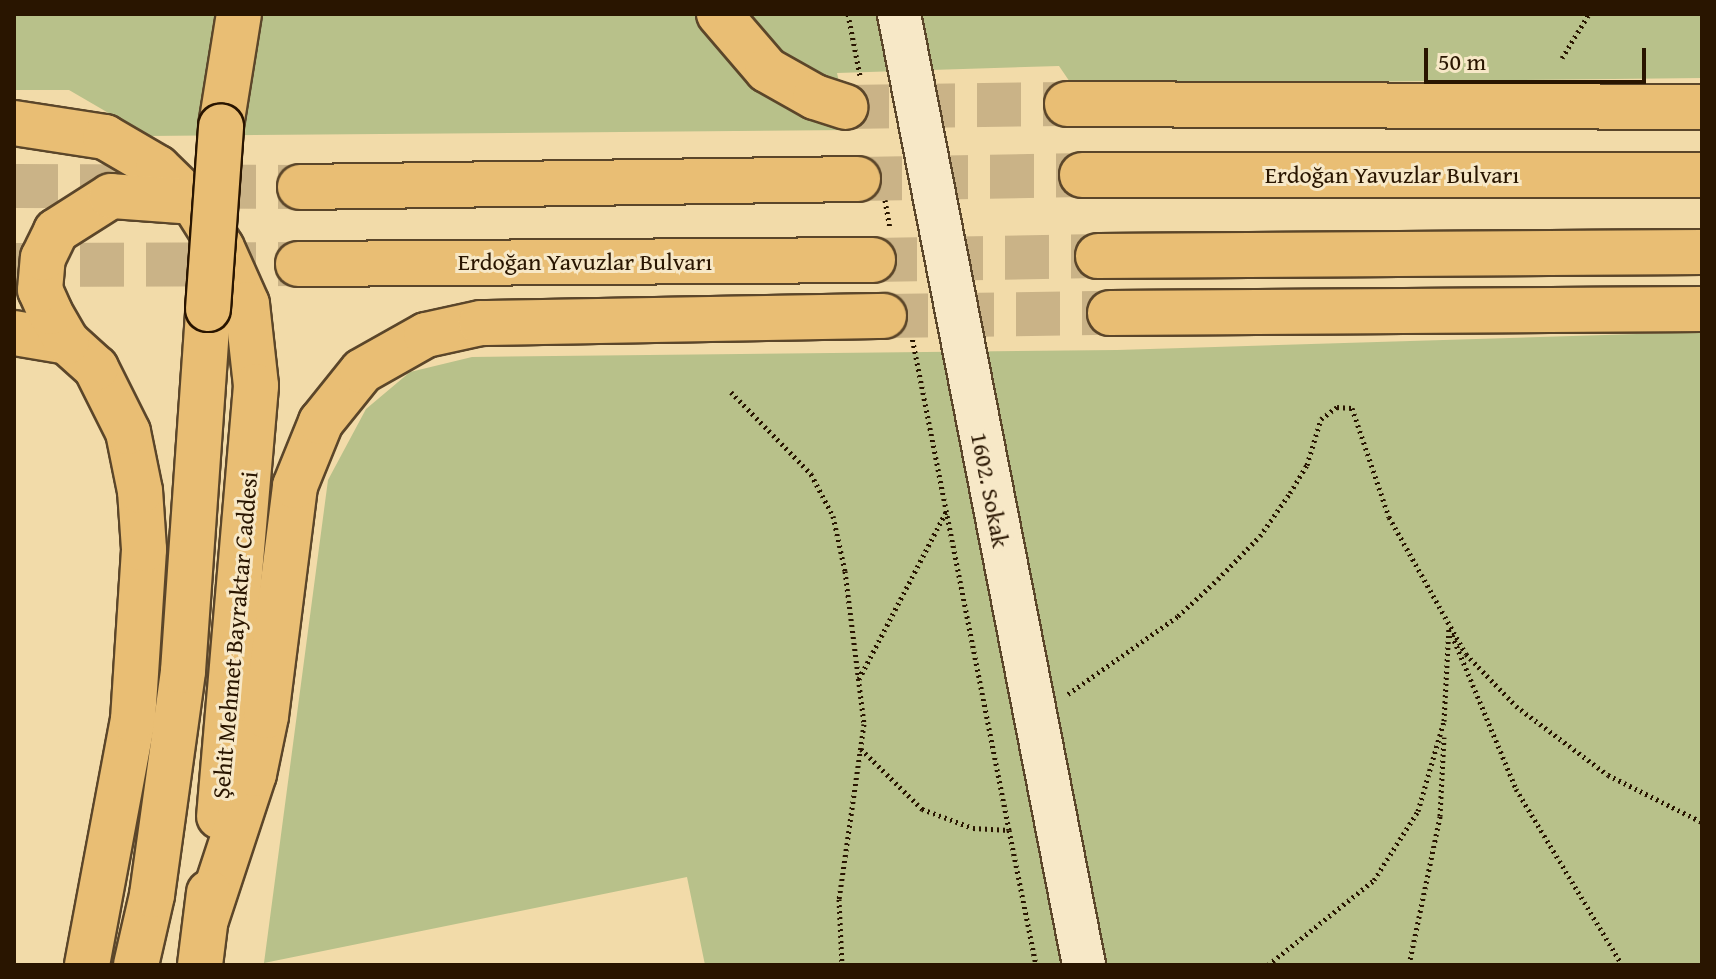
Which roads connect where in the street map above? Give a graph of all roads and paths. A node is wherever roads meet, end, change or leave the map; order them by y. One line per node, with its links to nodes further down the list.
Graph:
1 (239, 14): 20 (main road, bridge)
2 (719, 14): 7 (main road)
3 (848, 14): 7 (path)
4 (899, 14): 30 (street, 1602. Sokak)
5 (1589, 14): 6 (path)
6 (1562, 58)
7 (854, 99)
8 (1067, 104): 9 (main road)
9 (1702, 107)
10 (14, 123): 15 (main road)
11 (1082, 175): 12 (main road, Erdoğan Yavuzlar Bulvarı)
12 (1702, 175)
13 (870, 182): 14 (main road); 16 (path)
14 (300, 187)
15 (193, 202): 20 (main road); 25 (main road)
16 (882, 246): 19 (main road, Erdoğan Yavuzlar Bulvarı)
17 (1702, 252): 18 (main road)
18 (1098, 256)
19 (298, 264)
20 (228, 306): 35 (main road, Şehit Mehmet Bayraktar Caddesi); 37 (main road, Şehit Mehmet Bayraktar Caddesi)
21 (1702, 309): 22 (main road)
22 (1110, 313)
23 (896, 320): 27 (path); 35 (main road)
24 (14, 333): 25 (main road)
25 (67, 342): 36 (main road)
26 (731, 392): 29 (path)
27 (946, 511): 29 (path); 34 (path)
28 (1449, 626): 30 (path); 31 (path); 33 (path); 44 (path)
29 (859, 679): 32 (path)
30 (1034, 710): 41 (street, 1602. Sokak)
31 (1444, 721): 42 (path); 43 (path)
32 (861, 749): 34 (path); 39 (path)
33 (1702, 822)
34 (1009, 830): 40 (path)
35 (206, 920): 38 (main road, Şehit Mehmet Bayraktar Caddesi)
36 (87, 965)
37 (136, 965)
38 (200, 965)
39 (842, 965)
40 (1036, 965)
41 (1084, 965)
42 (1268, 965)
43 (1409, 965)
44 (1622, 965)

